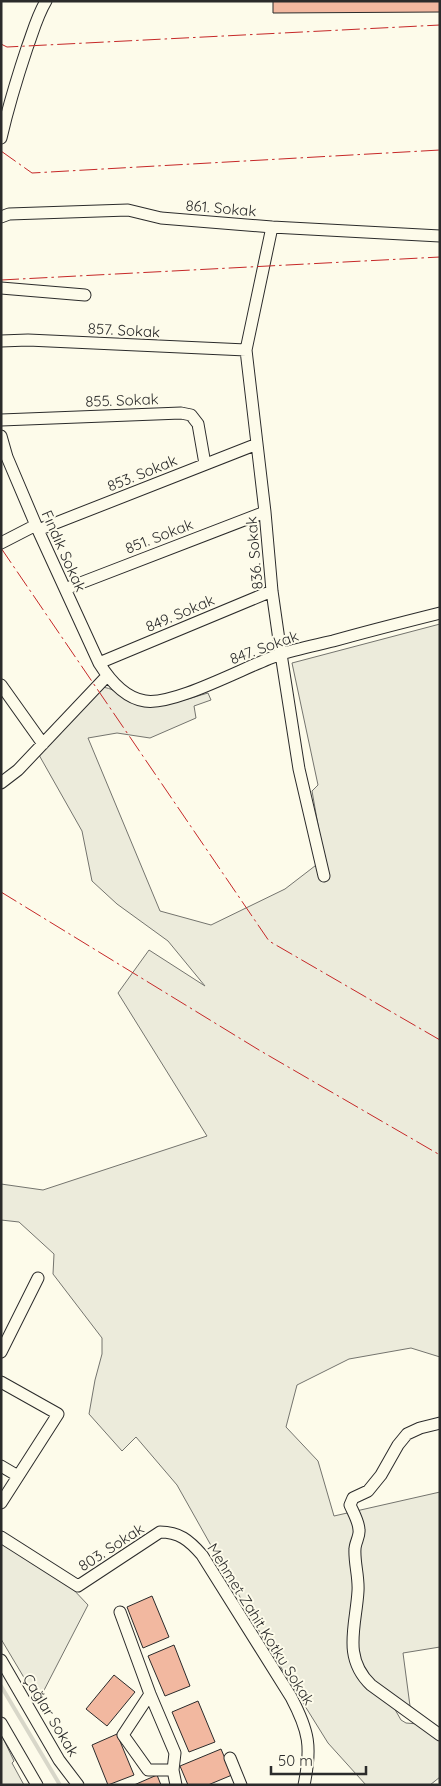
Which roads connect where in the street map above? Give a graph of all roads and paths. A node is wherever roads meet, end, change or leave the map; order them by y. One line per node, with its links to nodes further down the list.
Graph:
1 (46, 1): 2 (street)
2 (1, 138)
3 (1, 217): 4 (street, 861. Sokak)
4 (272, 227): 5 (street, 861. Sokak); 9 (street, 836. Sokak)
5 (440, 236)
6 (1, 288): 7 (street)
7 (85, 295)
8 (1, 341): 9 (street, 857. Sokak)
9 (246, 350): 12 (street, 836. Sokak)
10 (1, 420): 13 (street, 855. Sokak)
11 (1, 436): 15 (street, Fındık Sokak)
12 (257, 444): 13 (street, 853. Sokak); 14 (street, 836. Sokak)
13 (205, 464): 15 (street, 853. Sokak)
14 (265, 512): 17 (street, 851. Sokak); 18 (street, 836. Sokak)
15 (37, 527): 16 (street, 853. Sokak); 17 (street, Fındık Sokak)
16 (1, 543)
17 (65, 588): 21 (street, Fındık Sokak)
18 (272, 591): 20 (street, 836. Sokak); 21 (street, 849. Sokak)
19 (440, 613): 20 (street, 847. Sokak)
20 (281, 654): 22 (street, 847. Sokak); 26 (street, 836. Sokak)
21 (100, 663): 22 (street, Fındık Sokak)
22 (107, 676): 24 (street)
23 (1, 686): 24 (street)
24 (43, 744): 25 (street)
25 (1, 783)
26 (324, 876)
27 (38, 1278): 28 (street)
28 (1, 1352)
29 (1, 1382): 32 (street)
30 (440, 1423): 40 (street)
31 (1, 1466): 32 (street)
32 (18, 1476): 33 (street)
33 (1, 1503)
34 (160, 1532): 35 (street, 803. Sokak); 47 (street, Mehmet Zahit Kotku Sokak)
35 (1, 1537)
36 (120, 1612): 38 (street)
37 (1, 1660): 44 (street, Çağlar Sokak)
38 (150, 1694): 42 (street); 42 (street)
39 (1, 1723): 43 (street)
40 (440, 1735)
41 (230, 1758): 46 (street)
42 (173, 1770): 45 (street)
43 (37, 1785)
44 (78, 1785)
45 (176, 1785)
46 (241, 1785)
47 (304, 1785)

